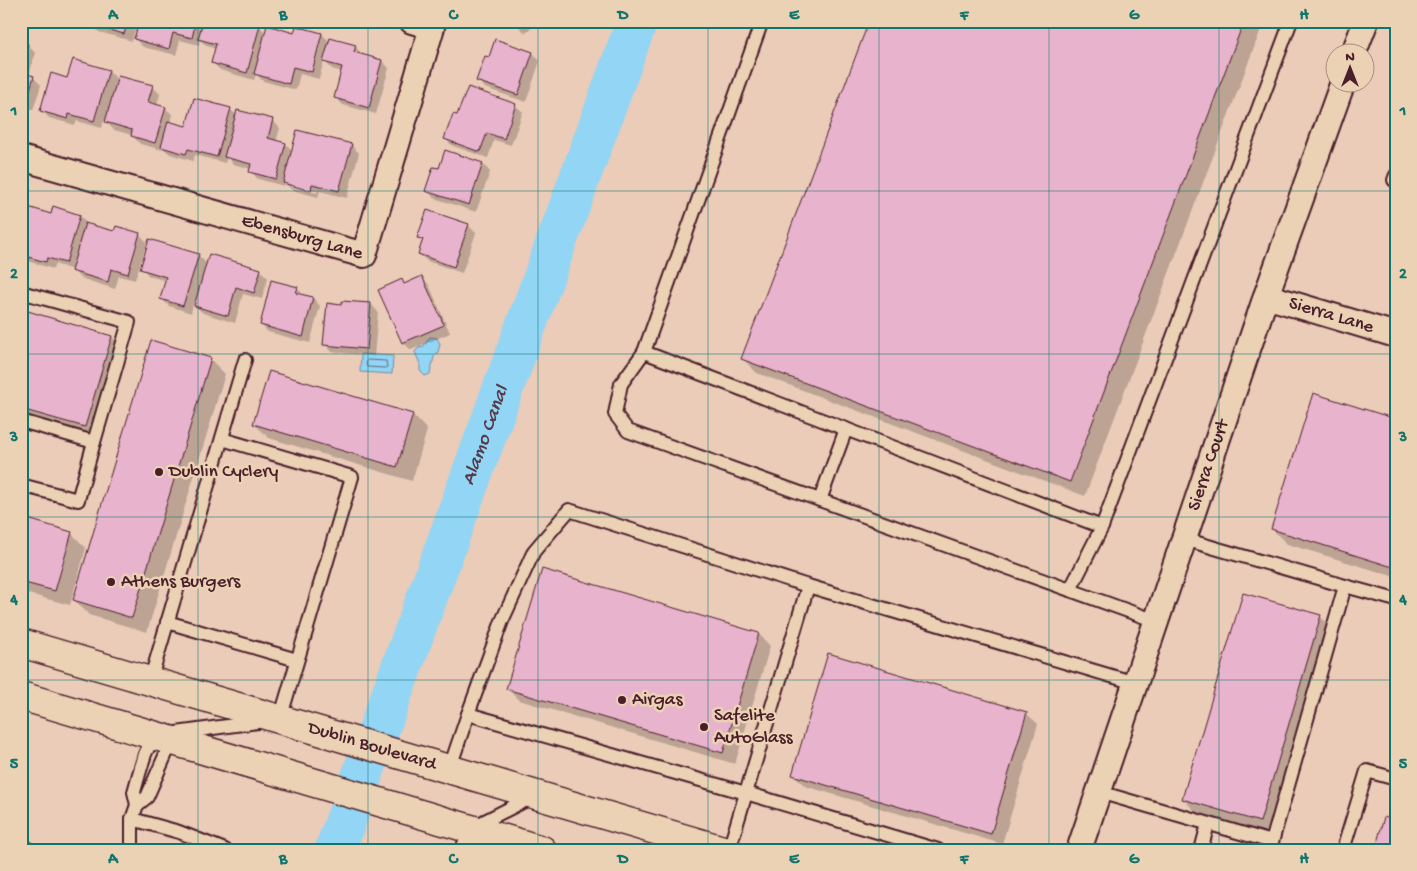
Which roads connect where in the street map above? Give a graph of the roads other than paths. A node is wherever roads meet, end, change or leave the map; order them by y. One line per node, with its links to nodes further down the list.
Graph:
1 (412, 21): 7 (street, Ebensburg Lane)
2 (762, 21): 11 (lane)
3 (1291, 21): 19 (lane)
4 (1366, 21): 5 (street)
5 (1358, 42)
6 (1340, 92): 9 (street, Sierra Court)
7 (21, 158)
8 (21, 292): 16 (lane)
9 (1266, 296): 10 (street, Sierra Lane); 20 (street, Sierra Court)
10 (1396, 335)
11 (644, 352): 14 (lane); 18 (lane)
12 (245, 360): 15 (lane)
13 (21, 421): 16 (lane)
14 (846, 429): 18 (lane); 19 (lane)
15 (222, 439): 26 (lane); 28 (lane)
16 (94, 442): 17 (lane)
17 (21, 484)
18 (820, 500): 23 (lane)
19 (1102, 527): 23 (lane)
20 (1184, 539): 22 (lane); 25 (street, Sierra Court)
21 (808, 586): 30 (lane); 32 (lane); 38 (lane)
22 (1345, 586): 24 (lane); 42 (lane)
23 (1070, 590): 25 (lane)
24 (1396, 600)
25 (1156, 621): 30 (street, Sierra Court)
26 (167, 622): 28 (lane); 29 (lane)
27 (21, 643): 29 (main road, Dublin Boulevard)
28 (297, 660): 33 (lane)
29 (150, 681): 33 (main road, Dublin Boulevard)
30 (1135, 683): 37 (street, Sierra Court)
31 (21, 696): 34 (main road)
32 (468, 714): 35 (lane); 38 (lane)
33 (280, 719): 34 (lane); 35 (main road, Dublin Boulevard)
34 (163, 738): 40 (lane); 40 (lane); 43 (main road)
35 (442, 768): 39 (main road, Dublin Boulevard)
36 (1396, 779): 52 (lane)
37 (1098, 792): 42 (lane); 50 (street, Sierra Court)
38 (746, 793): 48 (lane); 49 (lane)
39 (535, 795): 43 (lane); 47 (main road, Dublin Boulevard)
40 (137, 805): 41 (lane)
41 (132, 819): 44 (lane); 45 (lane)
42 (1208, 824): 51 (lane)
43 (465, 840): 46 (main road)
44 (132, 850)
45 (225, 850)
46 (542, 850)
47 (723, 850)
48 (729, 850)
49 (938, 850)
50 (1079, 850)
51 (1202, 850)
52 (1343, 850)

